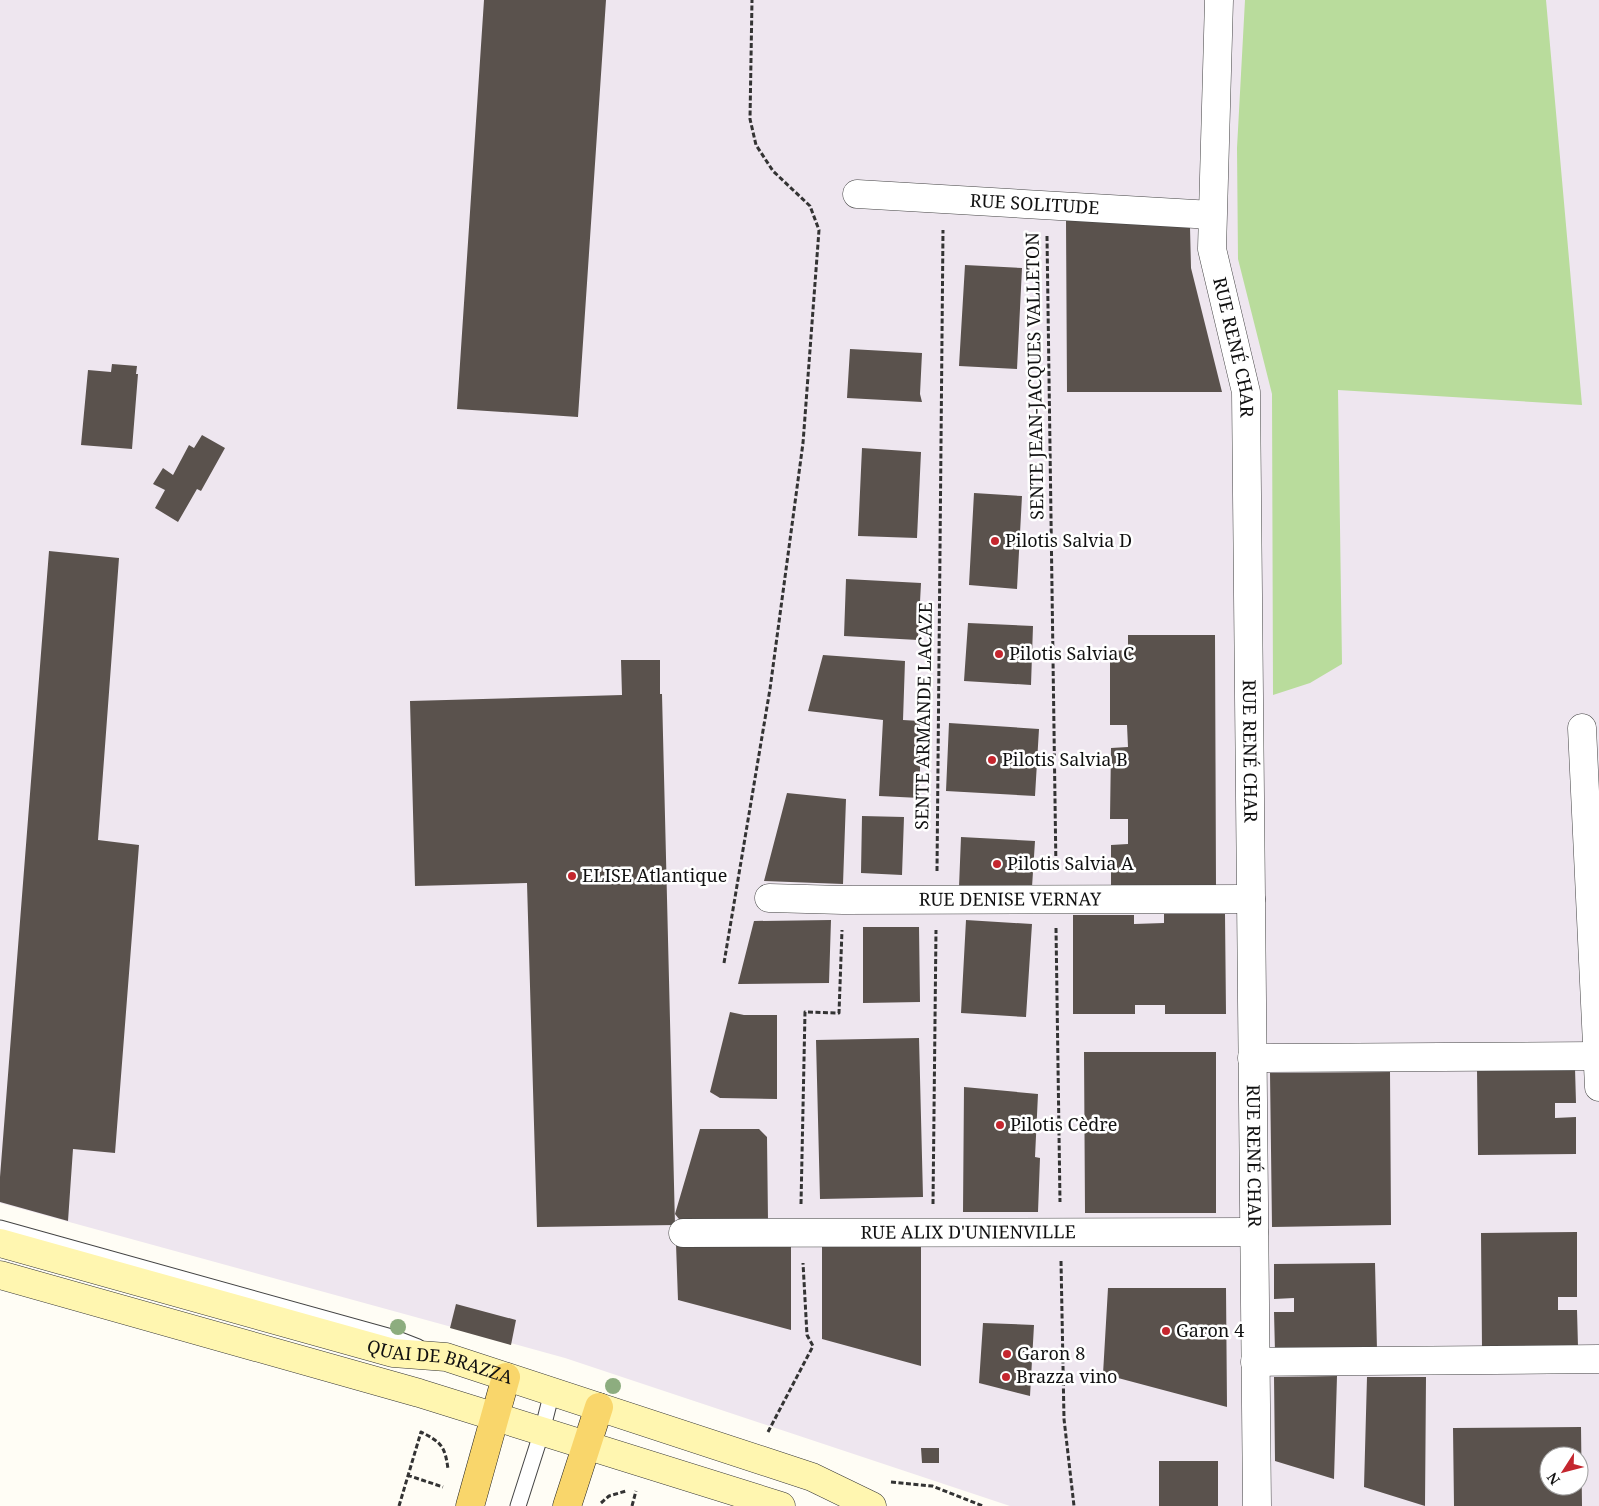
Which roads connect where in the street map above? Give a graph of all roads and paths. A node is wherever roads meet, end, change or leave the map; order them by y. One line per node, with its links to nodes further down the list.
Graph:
1 (752, 0): 13 (path)
2 (1219, 0): 6 (street, RUE RENÉ CHAR)
3 (857, 194): 4 (street, RUE SOLITUDE)
4 (944, 199): 5 (street, RUE SOLITUDE); 12 (path, SENTE ARMANDE LACAZE)
5 (1046, 205): 6 (street, RUE SOLITUDE); 9 (path, SENTE JEAN-JACQUES VALLETON)
6 (1212, 215): 10 (street, RUE RENÉ CHAR)
7 (1582, 728): 14 (street)
8 (769, 898): 11 (street, RUE DENISE VERNAY)
9 (1056, 899): 10 (street, RUE DENISE VERNAY); 12 (street, RUE DENISE VERNAY); 20 (path, SENTE JEAN-JACQUES VALLETON)
10 (1251, 899): 15 (street, RUE RENÉ CHAR)
11 (843, 900): 12 (street, RUE DENISE VERNAY); 18 (path)
12 (936, 900): 19 (path, SENTE ARMANDE LACAZE)
13 (724, 963)
14 (1598, 1056): 15 (street); 16 (street)
15 (1252, 1058): 21 (street, RUE RENÉ CHAR)
16 (1599, 1087)
17 (0, 1228): 25 (lane)
18 (801, 1232): 19 (street, RUE ALIX D'UNIENVILLE); 22 (street, RUE ALIX D'UNIENVILLE); 32 (path)
19 (933, 1232): 20 (street, RUE ALIX D'UNIENVILLE)
20 (1061, 1232): 21 (street, RUE ALIX D'UNIENVILLE); 46 (path, SENTE JEAN-JACQUES VALLETON)
21 (1254, 1232): 27 (street, RUE RENÉ CHAR)
22 (683, 1233)
23 (0, 1243): 25 (main road, QUAI DE BRAZZA)
24 (0, 1276): 31 (main road, QUAI DE BRAZZA)
25 (446, 1357): 28 (main road, QUAI DE BRAZZA)
26 (1599, 1359): 27 (street)
27 (1255, 1362): 47 (street, RUE RENÉ CHAR)
28 (506, 1377): 29 (main road, QUAI DE BRAZZA); 31 (main road)
29 (552, 1392): 30 (main road, QUAI DE BRAZZA); 33 (lane)
30 (599, 1407): 34 (main road); 45 (main road, QUAI DE BRAZZA)
31 (495, 1417): 33 (main road, QUAI DE BRAZZA); 39 (main road)
32 (759, 1429)
33 (542, 1432): 34 (main road, QUAI DE BRAZZA); 40 (lane)
34 (587, 1446): 41 (main road); 44 (main road, QUAI DE BRAZZA)
35 (448, 1471): 36 (path)
36 (407, 1475): 37 (path); 38 (path)
37 (446, 1479)
38 (399, 1506)
39 (470, 1506)
40 (518, 1506)
41 (567, 1506)
42 (598, 1506): 43 (path)
43 (632, 1506)
44 (781, 1506)
45 (872, 1506)
46 (1074, 1506)
47 (1257, 1506)

